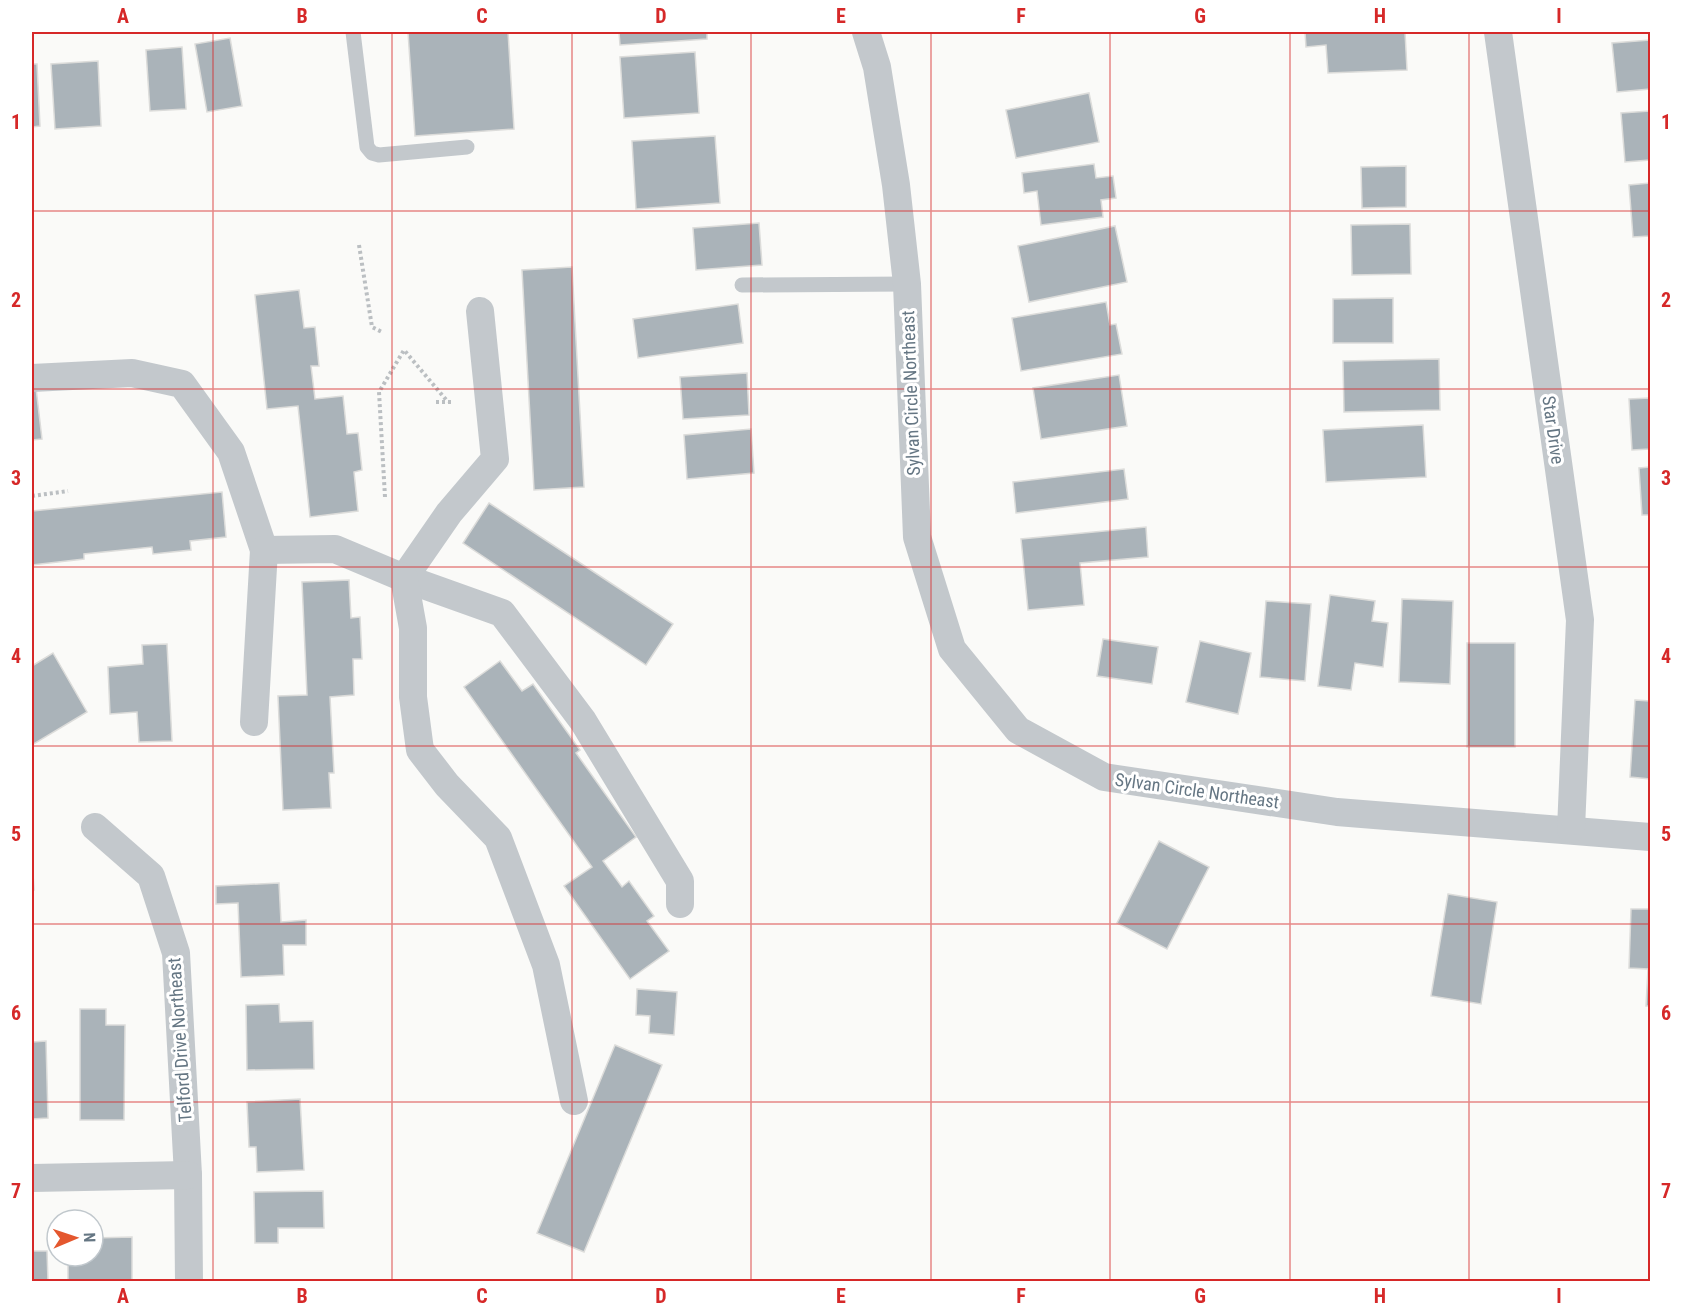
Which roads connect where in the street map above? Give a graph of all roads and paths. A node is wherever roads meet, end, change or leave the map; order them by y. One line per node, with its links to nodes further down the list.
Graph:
1 (353, 32): 4 (lane)
2 (866, 32): 6 (street, Sylvan Circle Northeast)
3 (1498, 32): 21 (street, Star Drive)
4 (467, 147)
5 (359, 245): 9 (path)
6 (907, 284): 7 (lane); 21 (street, Sylvan Circle Northeast)
7 (742, 285)
8 (480, 311): 18 (street)
9 (382, 332)
10 (32, 378): 17 (street)
11 (436, 402): 12 (path)
12 (448, 402): 13 (path); 16 (path)
13 (454, 402)
14 (68, 490): 15 (path)
15 (32, 496)
16 (385, 497)
17 (264, 550): 18 (street); 19 (street)
18 (404, 578): 23 (street); 24 (street)
19 (254, 722)
20 (95, 827): 25 (street, Telford Drive Northeast)
21 (1571, 829): 22 (street, Sylvan Circle Northeast)
22 (1650, 837)
23 (680, 904)
24 (574, 1101)
25 (189, 1175): 26 (street); 27 (street, Telford Drive Northeast)
26 (32, 1178)
27 (189, 1281)

